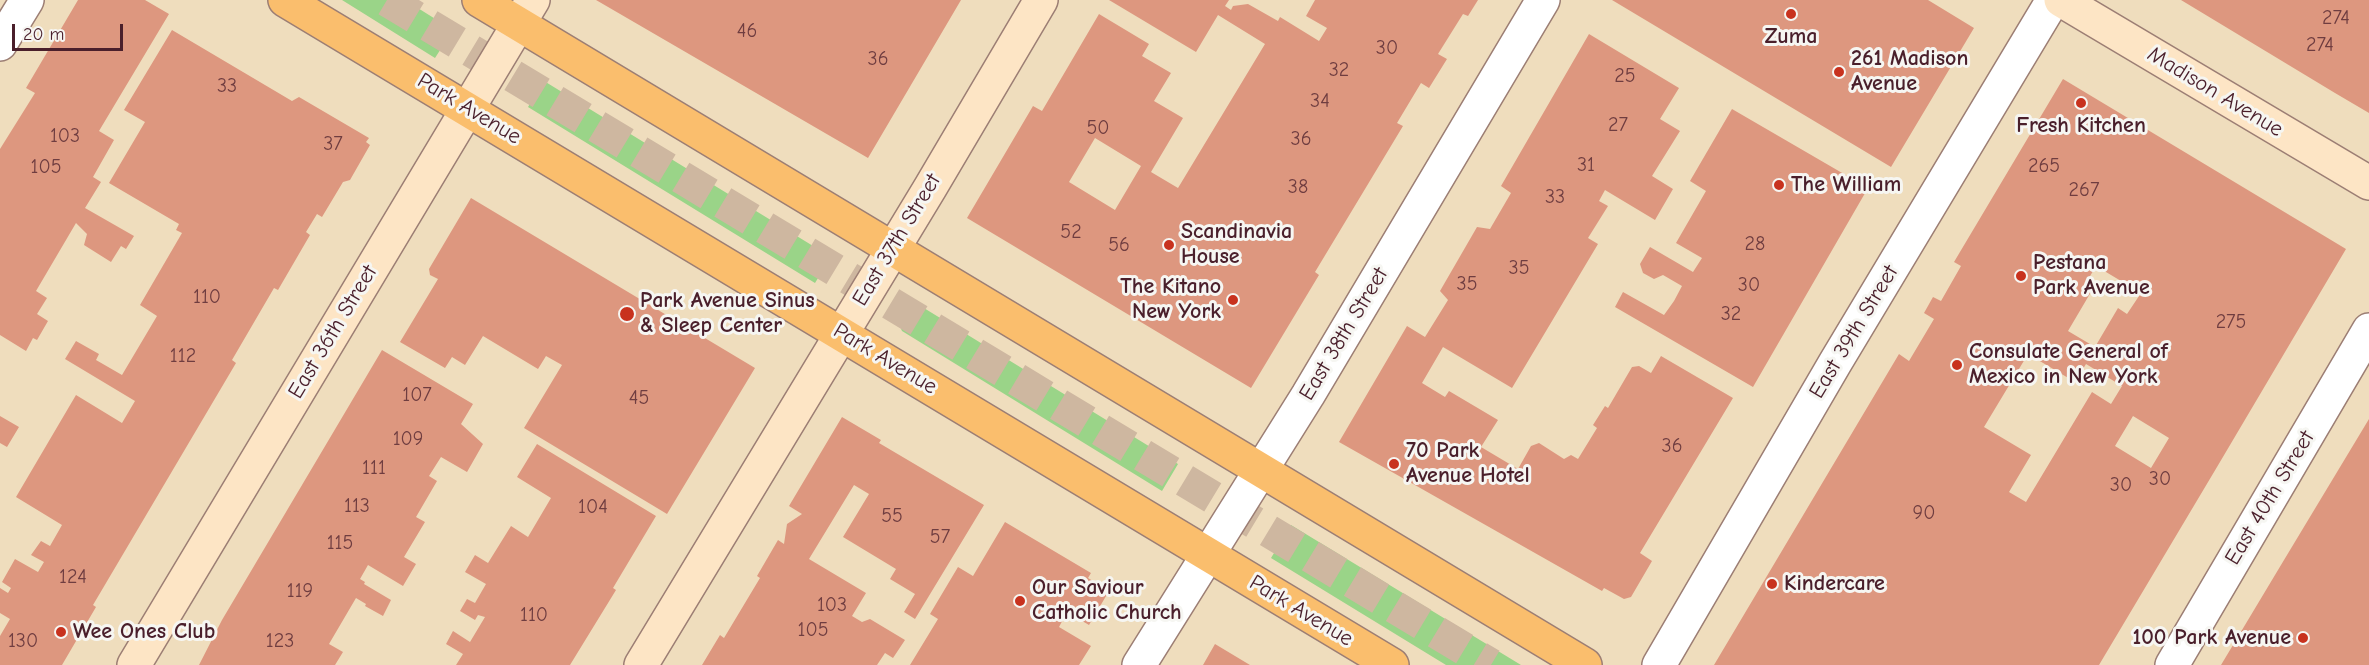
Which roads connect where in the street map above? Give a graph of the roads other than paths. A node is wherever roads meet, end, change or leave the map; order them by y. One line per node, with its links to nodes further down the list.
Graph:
1 (27, 0): 9 (street)
2 (285, 0): 10 (main road, Park Avenue)
3 (479, 0): 8 (main road)
4 (1041, 0): 12 (main road, East 37th Street)
5 (1543, 0): 15 (street, East 38th Street)
6 (2053, 0): 22 (street, East 39th Street)
7 (2061, 0): 11 (main road, Madison Avenue)
8 (526, 12): 10 (main road, East 36th Street); 12 (main road)
9 (0, 44)
10 (468, 108): 14 (main road, Park Avenue); 17 (main road, East 36th Street)
11 (2369, 183)
12 (892, 249): 14 (main road, East 37th Street); 15 (main road)
13 (2369, 330): 23 (street, East 40th Street)
14 (841, 333): 16 (main road, Park Avenue); 18 (main road, East 37th Street)
15 (1260, 470): 16 (street, East 38th Street); 21 (main road)
16 (1207, 554): 19 (street, East 38th Street); 20 (main road, Park Avenue)
17 (134, 665)
18 (641, 665)
19 (1139, 665)
20 (1392, 665)
21 (1585, 665)
22 (1659, 665)
23 (2172, 665)

